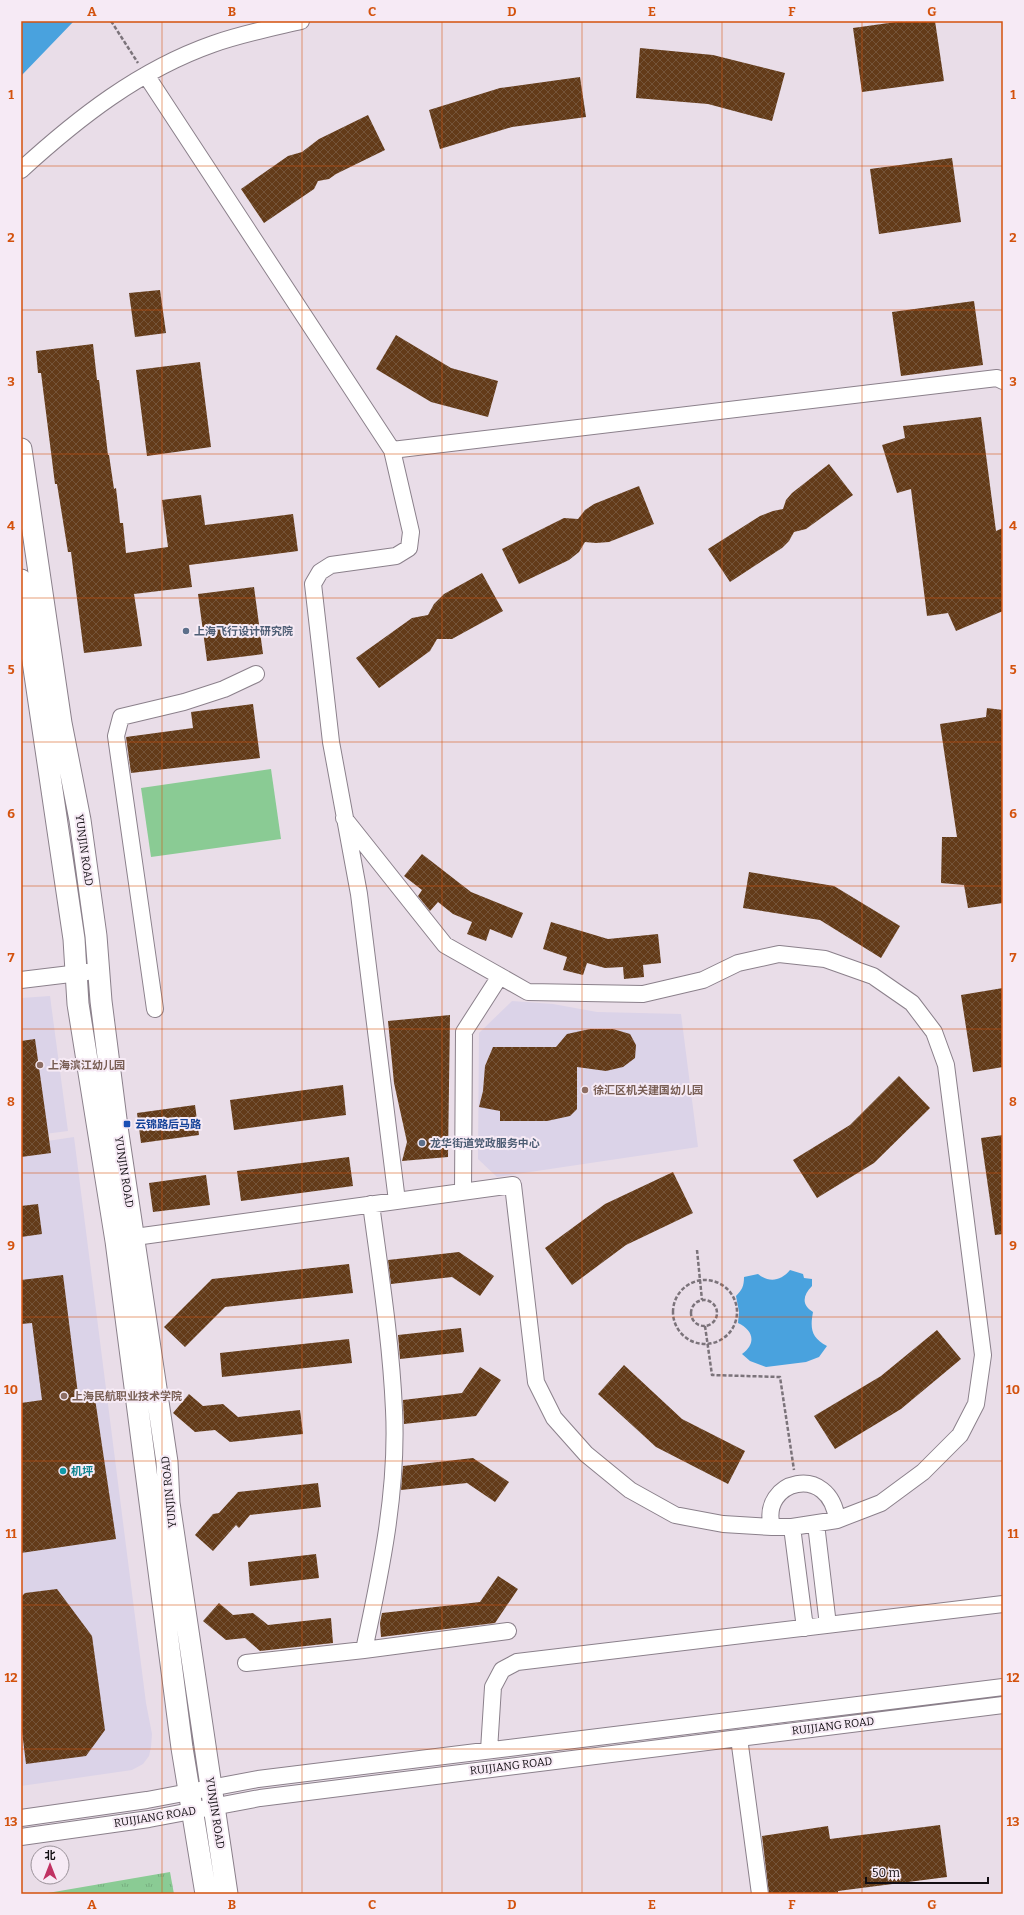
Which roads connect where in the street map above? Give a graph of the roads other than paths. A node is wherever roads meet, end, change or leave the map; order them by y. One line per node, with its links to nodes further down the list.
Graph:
1 (301, 21): 2 (street)
2 (146, 75): 3 (street); 6 (street)
3 (21, 170)
4 (1003, 381): 6 (street)
5 (21, 449): 10 (main road, YUNJIN ROAD)
6 (392, 450): 9 (street)
7 (21, 580): 11 (main road, YUNJIN ROAD)
8 (256, 674): 14 (street)
9 (344, 818): 12 (street); 16 (street)
10 (99, 970): 11 (street); 18 (main road, YUNJIN ROAD)
11 (77, 973): 13 (street); 34 (main road, YUNJIN ROAD)
12 (500, 976): 15 (street); 19 (street)
13 (21, 980)
14 (156, 1009)
15 (463, 1192): 16 (street); 21 (street)
16 (397, 1201): 17 (street)
17 (371, 1204): 18 (street); 27 (street)
18 (135, 1237): 33 (main road, YUNJIN ROAD)
19 (837, 1520): 20 (street); 21 (street)
20 (816, 1524): 22 (street); 24 (street)
21 (772, 1527): 22 (street)
22 (792, 1527): 25 (street)
23 (1003, 1604): 24 (street)
24 (828, 1625): 25 (street)
25 (805, 1628): 32 (street)
26 (508, 1631): 27 (street)
27 (364, 1650): 28 (street)
28 (246, 1663)
29 (1003, 1687): 32 (street, RUIJIANG ROAD)
30 (1003, 1705): 31 (street, RUIJIANG ROAD)
31 (739, 1738): 33 (street, RUIJIANG ROAD); 39 (street)
32 (490, 1750): 33 (street, RUIJIANG ROAD)
33 (212, 1798): 34 (street, RUIJIANG ROAD); 38 (main road, YUNJIN ROAD)
34 (190, 1802): 35 (street, RUIJIANG ROAD); 36 (street, RUIJIANG ROAD); 37 (main road, YUNJIN ROAD)
35 (21, 1818)
36 (21, 1837)
37 (206, 1894)
38 (228, 1894)
39 (760, 1894)

